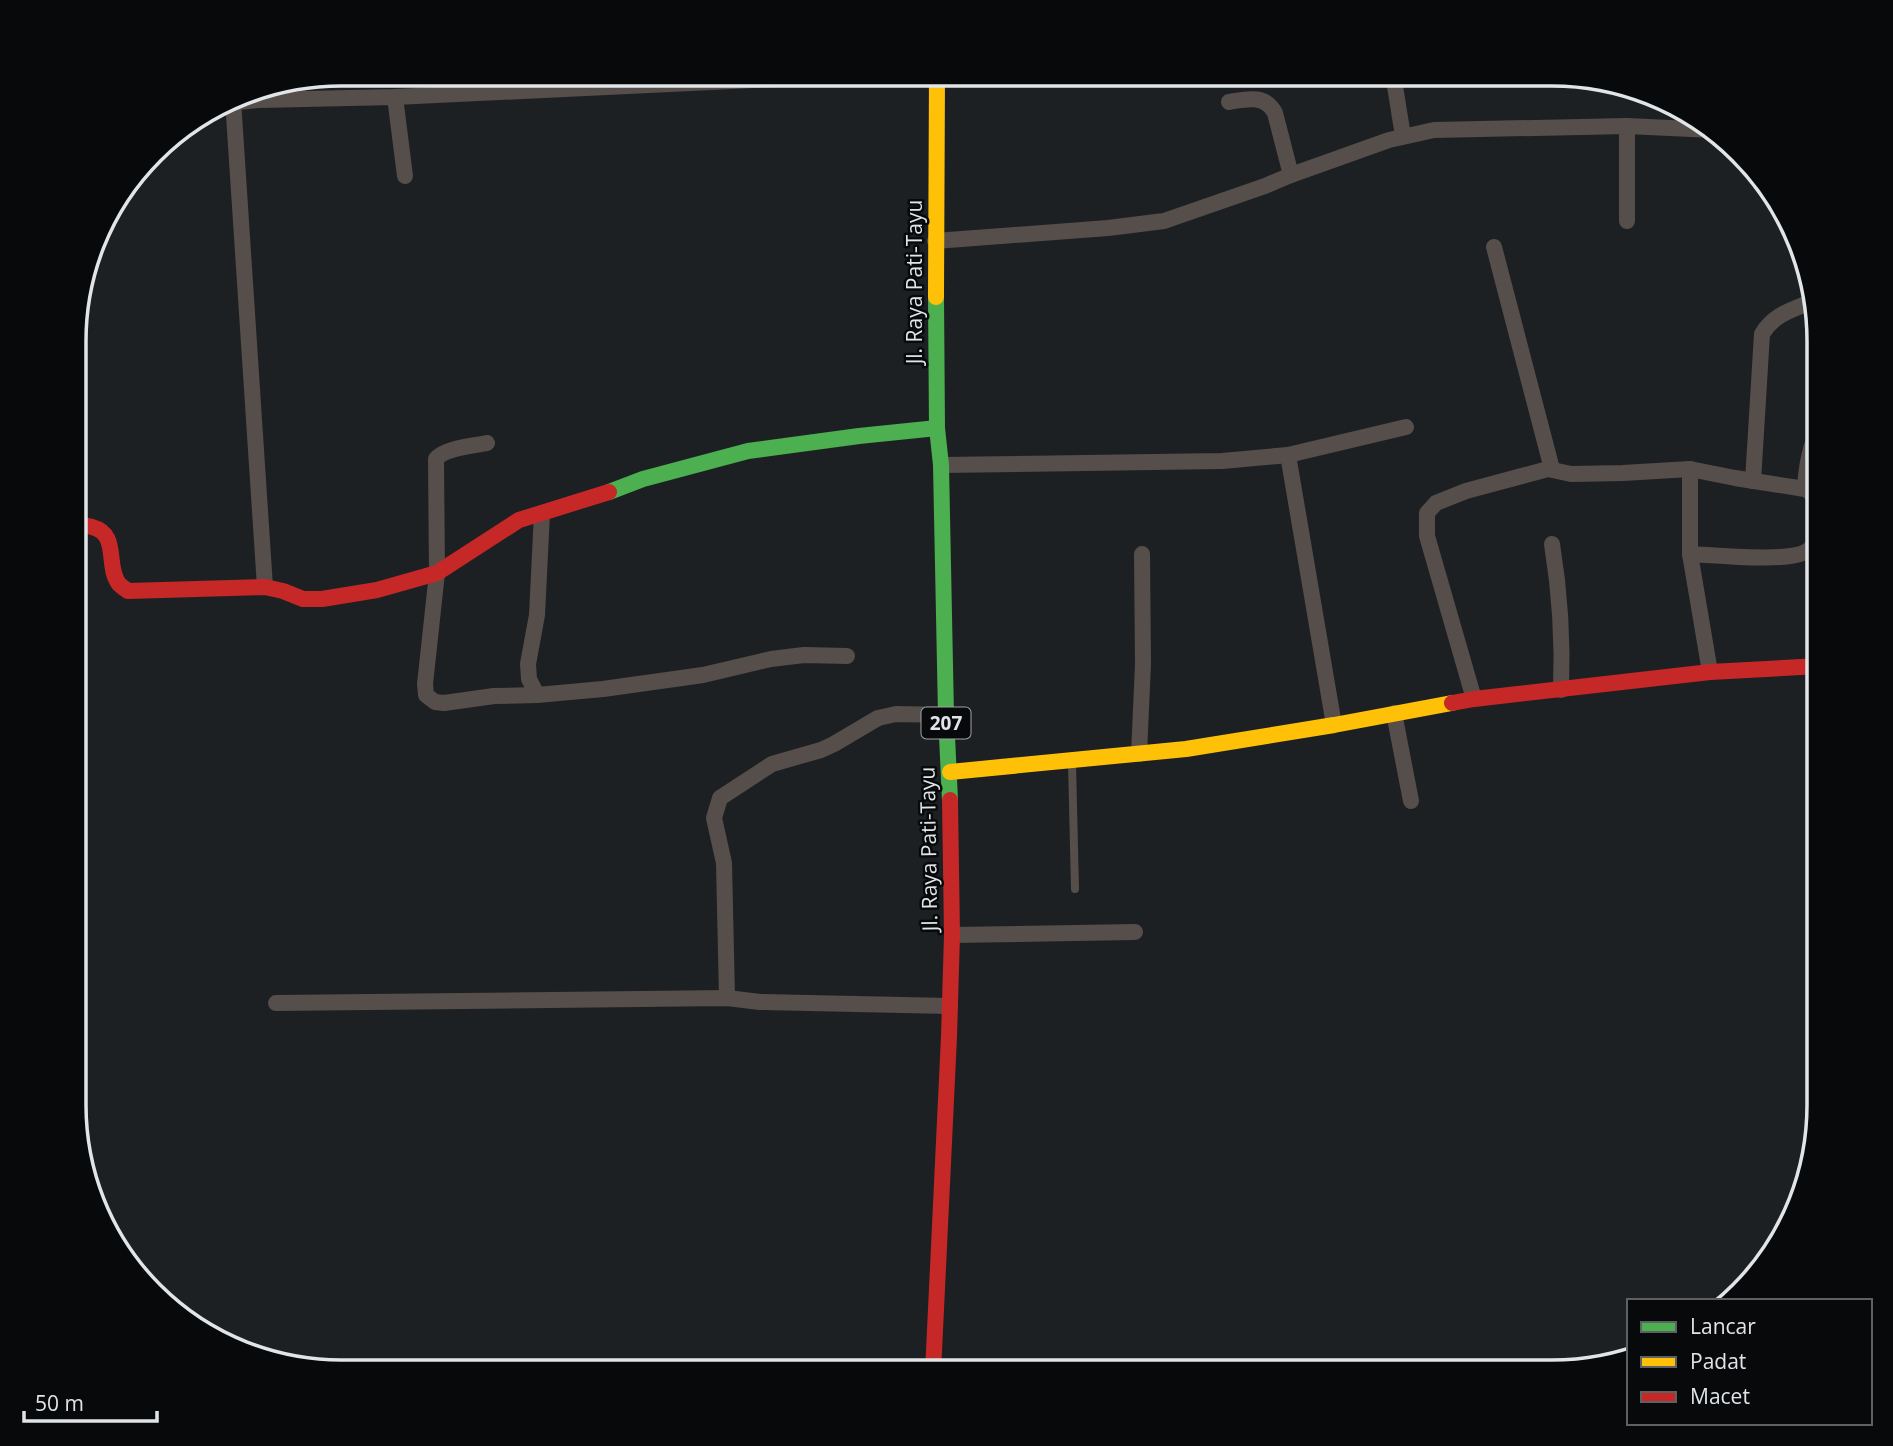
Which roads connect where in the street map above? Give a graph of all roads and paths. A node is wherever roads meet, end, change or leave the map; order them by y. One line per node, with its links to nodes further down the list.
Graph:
1 (627, 86): 4 (street)
2 (937, 86): 14 (street, Jl. Raya Pati-Tayu / 207)
3 (1395, 86): 10 (street)
4 (395, 97): 5 (street); 12 (street)
5 (256, 100)
6 (1229, 102): 11 (street)
7 (232, 110): 34 (street)
8 (1627, 126): 9 (street); 10 (street); 13 (street)
9 (1694, 129)
10 (1403, 136): 11 (street)
11 (1291, 175): 14 (street)
12 (405, 176)
13 (1627, 221)
14 (935, 241): 18 (street, Jl. Raya Pati-Tayu / 207)
15 (1494, 247): 23 (street)
16 (1805, 305): 25 (street)
17 (1406, 427): 20 (street)
18 (937, 428): 21 (street, Jl. Raya Pati-Tayu / 207); 27 (street)
19 (487, 443): 33 (street)
20 (1288, 455): 21 (street); 43 (street)
21 (941, 466): 42 (street, Jl. Raya Pati-Tayu / 207)
22 (1807, 467): 26 (street)
23 (1552, 469): 24 (street); 40 (street)
24 (1690, 469): 25 (street); 32 (street)
25 (1753, 481): 26 (street)
26 (1805, 489)
27 (542, 513): 33 (street); 39 (street)
28 (86, 526): 34 (street)
29 (1552, 544): 38 (street)
30 (1807, 551): 32 (street)
31 (1142, 554): 44 (street)
32 (1690, 554): 37 (street)
33 (437, 573): 34 (street); 39 (street)
34 (265, 587)
35 (847, 656): 39 (street)
36 (1807, 667): 37 (street)
37 (1710, 672): 38 (street)
38 (1560, 690): 40 (street)
39 (537, 695)
40 (1474, 699): 41 (street)
41 (1394, 713): 43 (street); 47 (street)
42 (946, 715): 46 (street, Jl. Raya Pati-Tayu / 207); 51 (street)
43 (1334, 725): 44 (street)
44 (1139, 754): 45 (street)
45 (1072, 760): 46 (street); 48 (lane)
46 (950, 772): 50 (street, Jl. Raya Pati-Tayu / 207)
47 (1411, 801)
48 (1076, 889)
49 (1135, 932): 50 (street)
50 (951, 935): 53 (street, Jl. Raya Pati-Tayu / 207)
51 (727, 998): 52 (street); 53 (street)
52 (276, 1003)
53 (950, 1006): 54 (street, Jl. Raya Pati-Tayu / 207)
54 (934, 1360)

